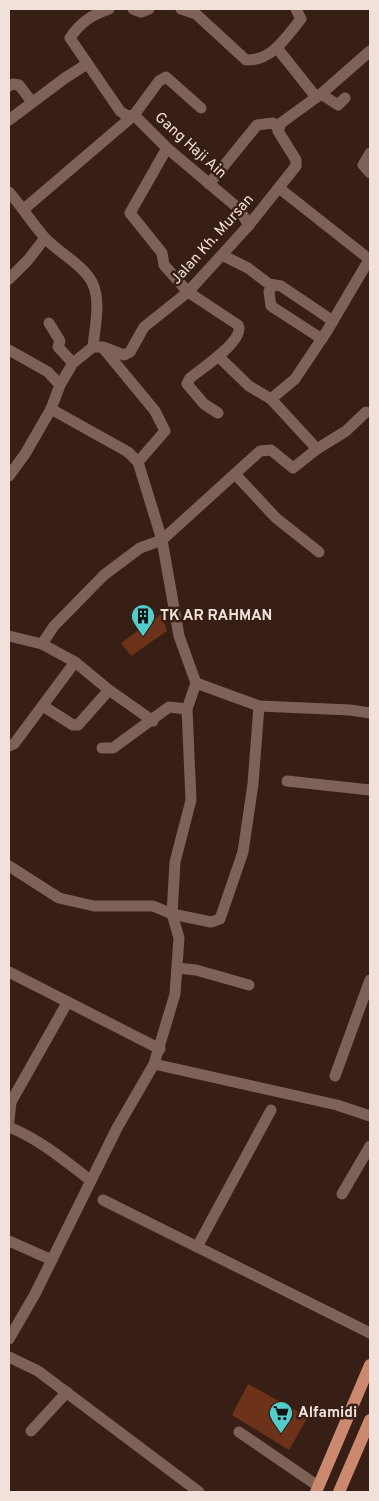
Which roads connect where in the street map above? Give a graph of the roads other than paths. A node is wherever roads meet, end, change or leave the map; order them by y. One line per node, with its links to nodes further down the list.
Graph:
1 (109, 9): 8 (street, Gang Haji Ain)
2 (133, 9): 3 (street)
3 (149, 9)
4 (181, 9): 6 (street)
5 (296, 9): 6 (street)
6 (277, 48): 10 (street)
7 (370, 51): 10 (street)
8 (87, 64): 12 (street); 14 (street, Gang Haji Ain)
9 (9, 86): 12 (street)
10 (318, 95): 11 (street); 16 (street)
11 (346, 98)
12 (32, 102): 15 (street)
13 (201, 108): 14 (street)
14 (134, 115): 17 (street, Gang Haji Ain); 23 (street)
15 (9, 120)
16 (278, 128): 20 (street); 21 (street, Jalan Kh. Mursan)
17 (166, 148): 20 (street, Gang Haji Ain); 30 (street)
18 (370, 153): 19 (street)
19 (370, 173)
20 (209, 184): 24 (street, Gang Haji Ain)
21 (279, 188): 24 (street, Jalan Kh. Mursan); 27 (street)
22 (9, 192): 23 (street)
23 (24, 209): 25 (street)
24 (249, 225): 26 (street, Jalan Kh. Mursan)
25 (45, 238): 28 (street); 34 (street)
26 (222, 255): 29 (street); 30 (street, Jalan Kh. Mursan)
27 (370, 258): 31 (street)
28 (9, 279)
29 (272, 285): 31 (street); 33 (street)
30 (188, 292): 34 (street, Jalan Kh. Mursan); 36 (street)
31 (333, 321): 33 (street)
32 (49, 323): 37 (street)
33 (322, 339): 39 (street)
34 (98, 347): 37 (street); 44 (street)
35 (9, 350): 38 (street)
36 (218, 356): 39 (street); 42 (street)
37 (73, 363): 38 (street)
38 (60, 384): 40 (street)
39 (271, 399): 43 (street)
40 (51, 409): 44 (street); 46 (street)
41 (366, 412): 43 (street)
42 (218, 413)
43 (318, 449): 45 (street)
44 (138, 462): 47 (street)
45 (235, 474): 47 (street); 48 (street)
46 (9, 476)
47 (162, 540): 50 (street); 52 (street)
48 (319, 552)
49 (9, 636): 50 (street)
50 (42, 644): 51 (street)
51 (75, 662): 53 (street); 54 (street)
52 (196, 683): 55 (street); 56 (street)
53 (109, 690): 54 (street); 58 (street)
54 (43, 706): 59 (street)
55 (259, 706): 57 (street); 64 (street)
56 (187, 709): 58 (street); 64 (street)
57 (370, 713)
58 (153, 721): 60 (street)
59 (9, 746)
60 (102, 748)
61 (287, 781): 62 (street)
62 (370, 790)
63 (9, 866): 64 (street)
64 (172, 914): 65 (street)
65 (177, 968): 68 (street); 70 (street)
66 (9, 972): 69 (street)
67 (370, 980): 72 (street)
68 (249, 985)
69 (67, 1003): 70 (street); 75 (street)
70 (160, 1049): 71 (street)
71 (154, 1064): 74 (street); 78 (street)
72 (335, 1076)
73 (271, 1110): 82 (street)
74 (370, 1116)
75 (9, 1121)
76 (9, 1128): 78 (street)
77 (370, 1146): 79 (street)
78 (90, 1180): 83 (street)
79 (342, 1194)
80 (103, 1200): 82 (street)
81 (9, 1241): 83 (street)
82 (197, 1247): 84 (street)
83 (52, 1260): 85 (street)
84 (370, 1333)
85 (9, 1339)
86 (9, 1357): 88 (street)
87 (370, 1365): 90 (main road)
88 (67, 1392): 91 (street); 95 (street)
89 (370, 1420): 93 (main road)
90 (343, 1427): 93 (main road); 94 (main road)
91 (31, 1431)
92 (239, 1432): 94 (street)
93 (364, 1435): 96 (main road)
94 (317, 1489)
95 (199, 1492)
96 (339, 1492)

